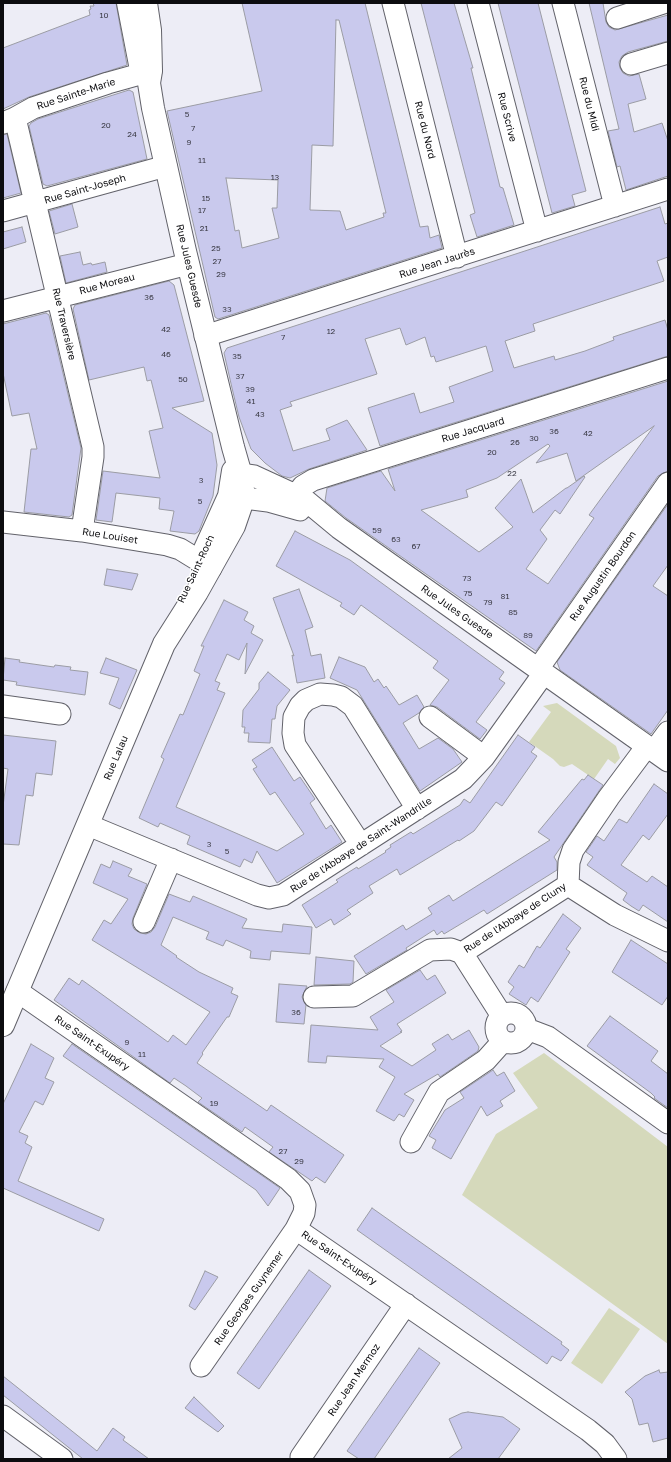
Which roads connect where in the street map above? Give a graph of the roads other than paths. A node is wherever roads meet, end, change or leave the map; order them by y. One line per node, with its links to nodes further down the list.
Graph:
1 (128, 3): 10 (main road, Rue Jules Guesde)
2 (146, 3): 10 (main road, Rue Jules Guesde)
3 (393, 3): 18 (street, Rue du Nord)
4 (478, 3): 17 (street, Rue Scrive)
5 (563, 3): 15 (street, Rue du Midi)
6 (663, 3): 7 (street)
7 (617, 18)
8 (668, 53): 9 (street)
9 (631, 64)
10 (147, 76): 11 (street, Rue Sainte-Marie); 12 (main road, Rue Jules Guesde)
11 (9, 120): 14 (street, Rue Traversière)
12 (166, 166): 14 (street, Rue Saint-Joseph); 19 (main road, Rue Jules Guesde)
13 (668, 189): 15 (street, Rue Jean Jaurès)
14 (35, 203): 16 (street, Rue Saint-Joseph); 20 (street, Rue Traversière)
15 (615, 206): 17 (street, Rue Jean Jaurès)
16 (3, 211)
17 (537, 231): 18 (street, Rue Jean Jaurès)
18 (457, 257): 22 (street, Rue Jean Jaurès)
19 (188, 264): 20 (street, Rue Moreau); 22 (main road, Rue Jules Guesde)
20 (57, 297): 21 (street, Rue Moreau); 29 (street, Rue Traversière)
21 (3, 311)
22 (206, 336): 24 (main road, Rue Jules Guesde)
23 (668, 368): 27 (street, Rue Jacquard)
24 (237, 473): 26 (main road, Rue Jules Guesde); 27 (street)
25 (668, 483): 32 (street, Rue Augustin Bourdon)
26 (236, 497): 27 (street); 30 (main road, Rue Saint-Roch)
27 (292, 501): 32 (street, Rue Jules Guesde)
28 (3, 522): 29 (street, Rue Louiset)
29 (82, 531): 30 (street, Rue Louiset)
30 (205, 564): 31 (main road, Rue Saint-Roch)
31 (164, 644): 40 (main road, Rue Lalau)
32 (541, 671): 37 (street, Rue Jules Guesde); 38 (street, Rue de l'Abbaye de Saint-Wandrille)
33 (3, 706): 34 (street)
34 (60, 714)
35 (430, 717): 38 (street)
36 (668, 732): 37 (street, Rue de l'Abbaye de Cluny)
37 (656, 753): 43 (street, Rue de l'Abbaye de Cluny)
38 (484, 757): 39 (street, Rue de l'Abbaye de Saint-Wandrille)
39 (417, 809): 41 (street, Rue de l'Abbaye de Saint-Wandrille); 41 (street)
40 (88, 825): 42 (street, Rue de l'Abbaye de Saint-Wandrille); 47 (main road, Rue Lalau)
41 (361, 845): 42 (street, Rue de l'Abbaye de Saint-Wandrille)
42 (171, 859): 44 (street)
43 (568, 885): 45 (street); 46 (street, Rue de l'Abbaye de Cluny)
44 (144, 922)
45 (668, 941)
46 (462, 953): 48 (street, Rue de l'Abbaye de Cluny); 49 (street)
47 (11, 995): 50 (main road, Rue Lalau); 55 (street, Rue Saint-Exupéry)
48 (314, 997)
49 (502, 1016): 51 (street); 52 (street)
50 (3, 1025)
51 (527, 1030): 52 (street); 53 (street)
52 (504, 1041): 54 (street)
53 (668, 1123)
54 (411, 1142)
55 (296, 1229): 56 (street, Rue Saint-Exupéry); 57 (street, Rue Georges Guynemer)
56 (406, 1304): 59 (street, Rue Jean Mermoz); 61 (street, Rue Saint-Exupéry)
57 (201, 1366)
58 (3, 1416): 60 (street)
59 (302, 1457)
60 (62, 1459)
61 (616, 1459)

